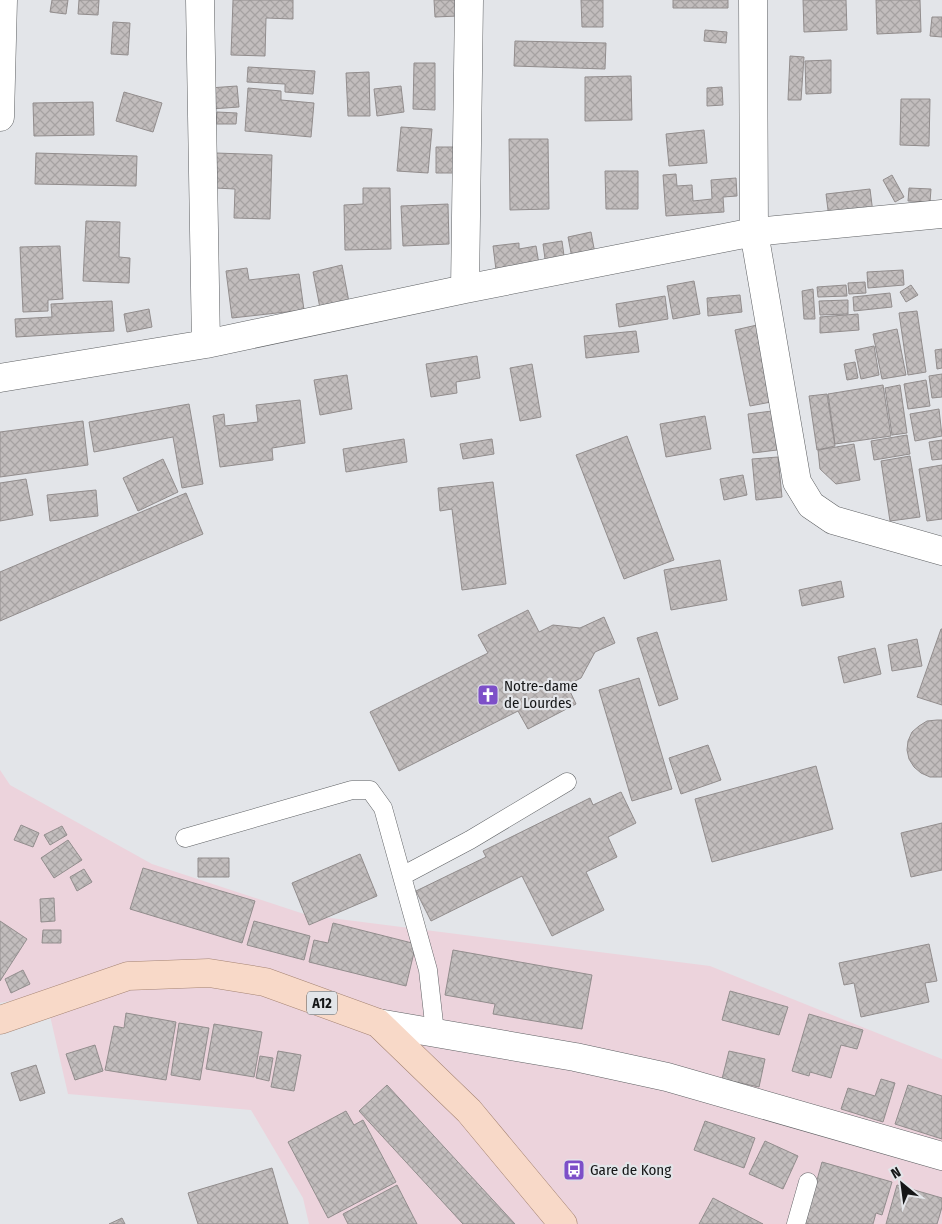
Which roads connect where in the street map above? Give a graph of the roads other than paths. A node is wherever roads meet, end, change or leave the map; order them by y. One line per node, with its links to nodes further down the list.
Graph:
1 (3, 0): 5 (street)
2 (200, 0): 9 (street)
3 (469, 0): 8 (street)
4 (753, 0): 7 (street)
5 (0, 117)
6 (942, 214): 7 (street)
7 (754, 232): 8 (street); 11 (street)
8 (465, 289): 9 (street)
9 (206, 344): 10 (street)
10 (0, 378)
11 (942, 551)
12 (567, 782): 14 (lane)
13 (185, 838): 14 (lane)
14 (402, 876): 17 (lane)
15 (0, 1020): 16 (main road, A12)
16 (378, 1023): 17 (street); 20 (main road, A12)
17 (435, 1032): 18 (street)
18 (942, 1156)
19 (808, 1182): 21 (lane)
20 (563, 1224)
21 (796, 1224)

